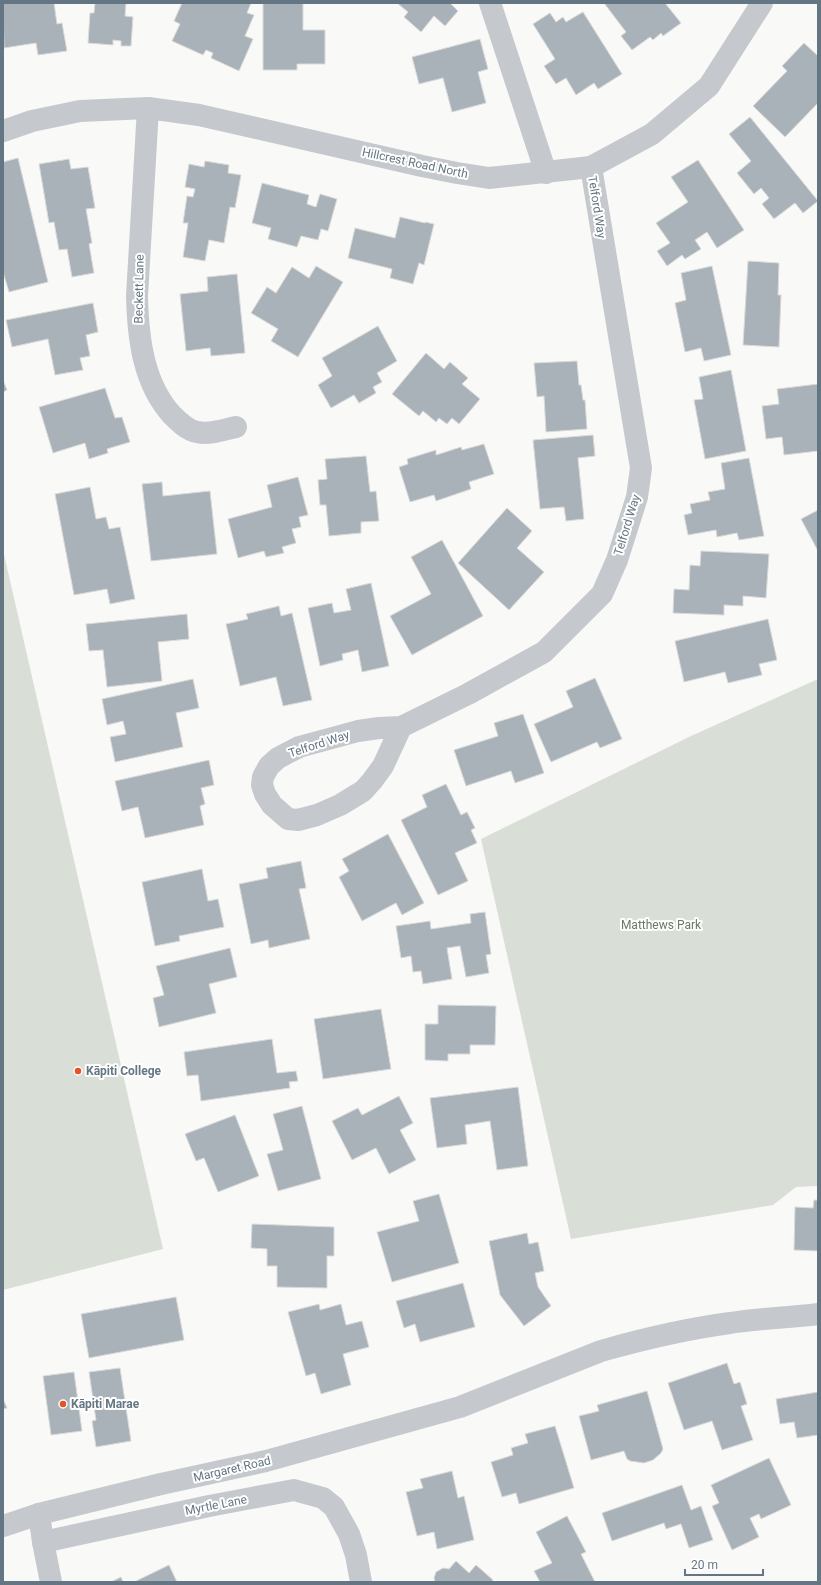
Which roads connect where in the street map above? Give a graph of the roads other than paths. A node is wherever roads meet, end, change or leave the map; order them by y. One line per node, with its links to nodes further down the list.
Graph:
1 (490, 3): 6 (street)
2 (762, 3): 5 (street, Hillcrest Road North)
3 (148, 108): 4 (street, Hillcrest Road North); 6 (street, Hillcrest Road North); 7 (street, Beckett Lane)
4 (3, 131)
5 (590, 167): 6 (street, Hillcrest Road North); 8 (street, Telford Way)
6 (546, 173)
7 (236, 427)
8 (401, 727): 8 (street, Telford Way)
9 (818, 1314): 10 (street, Margaret Road)
10 (39, 1514): 11 (street, Margaret Road); 12 (street)
11 (3, 1526)
12 (44, 1542): 13 (street); 14 (street, Myrtle Lane)
13 (51, 1582)
14 (360, 1582)

